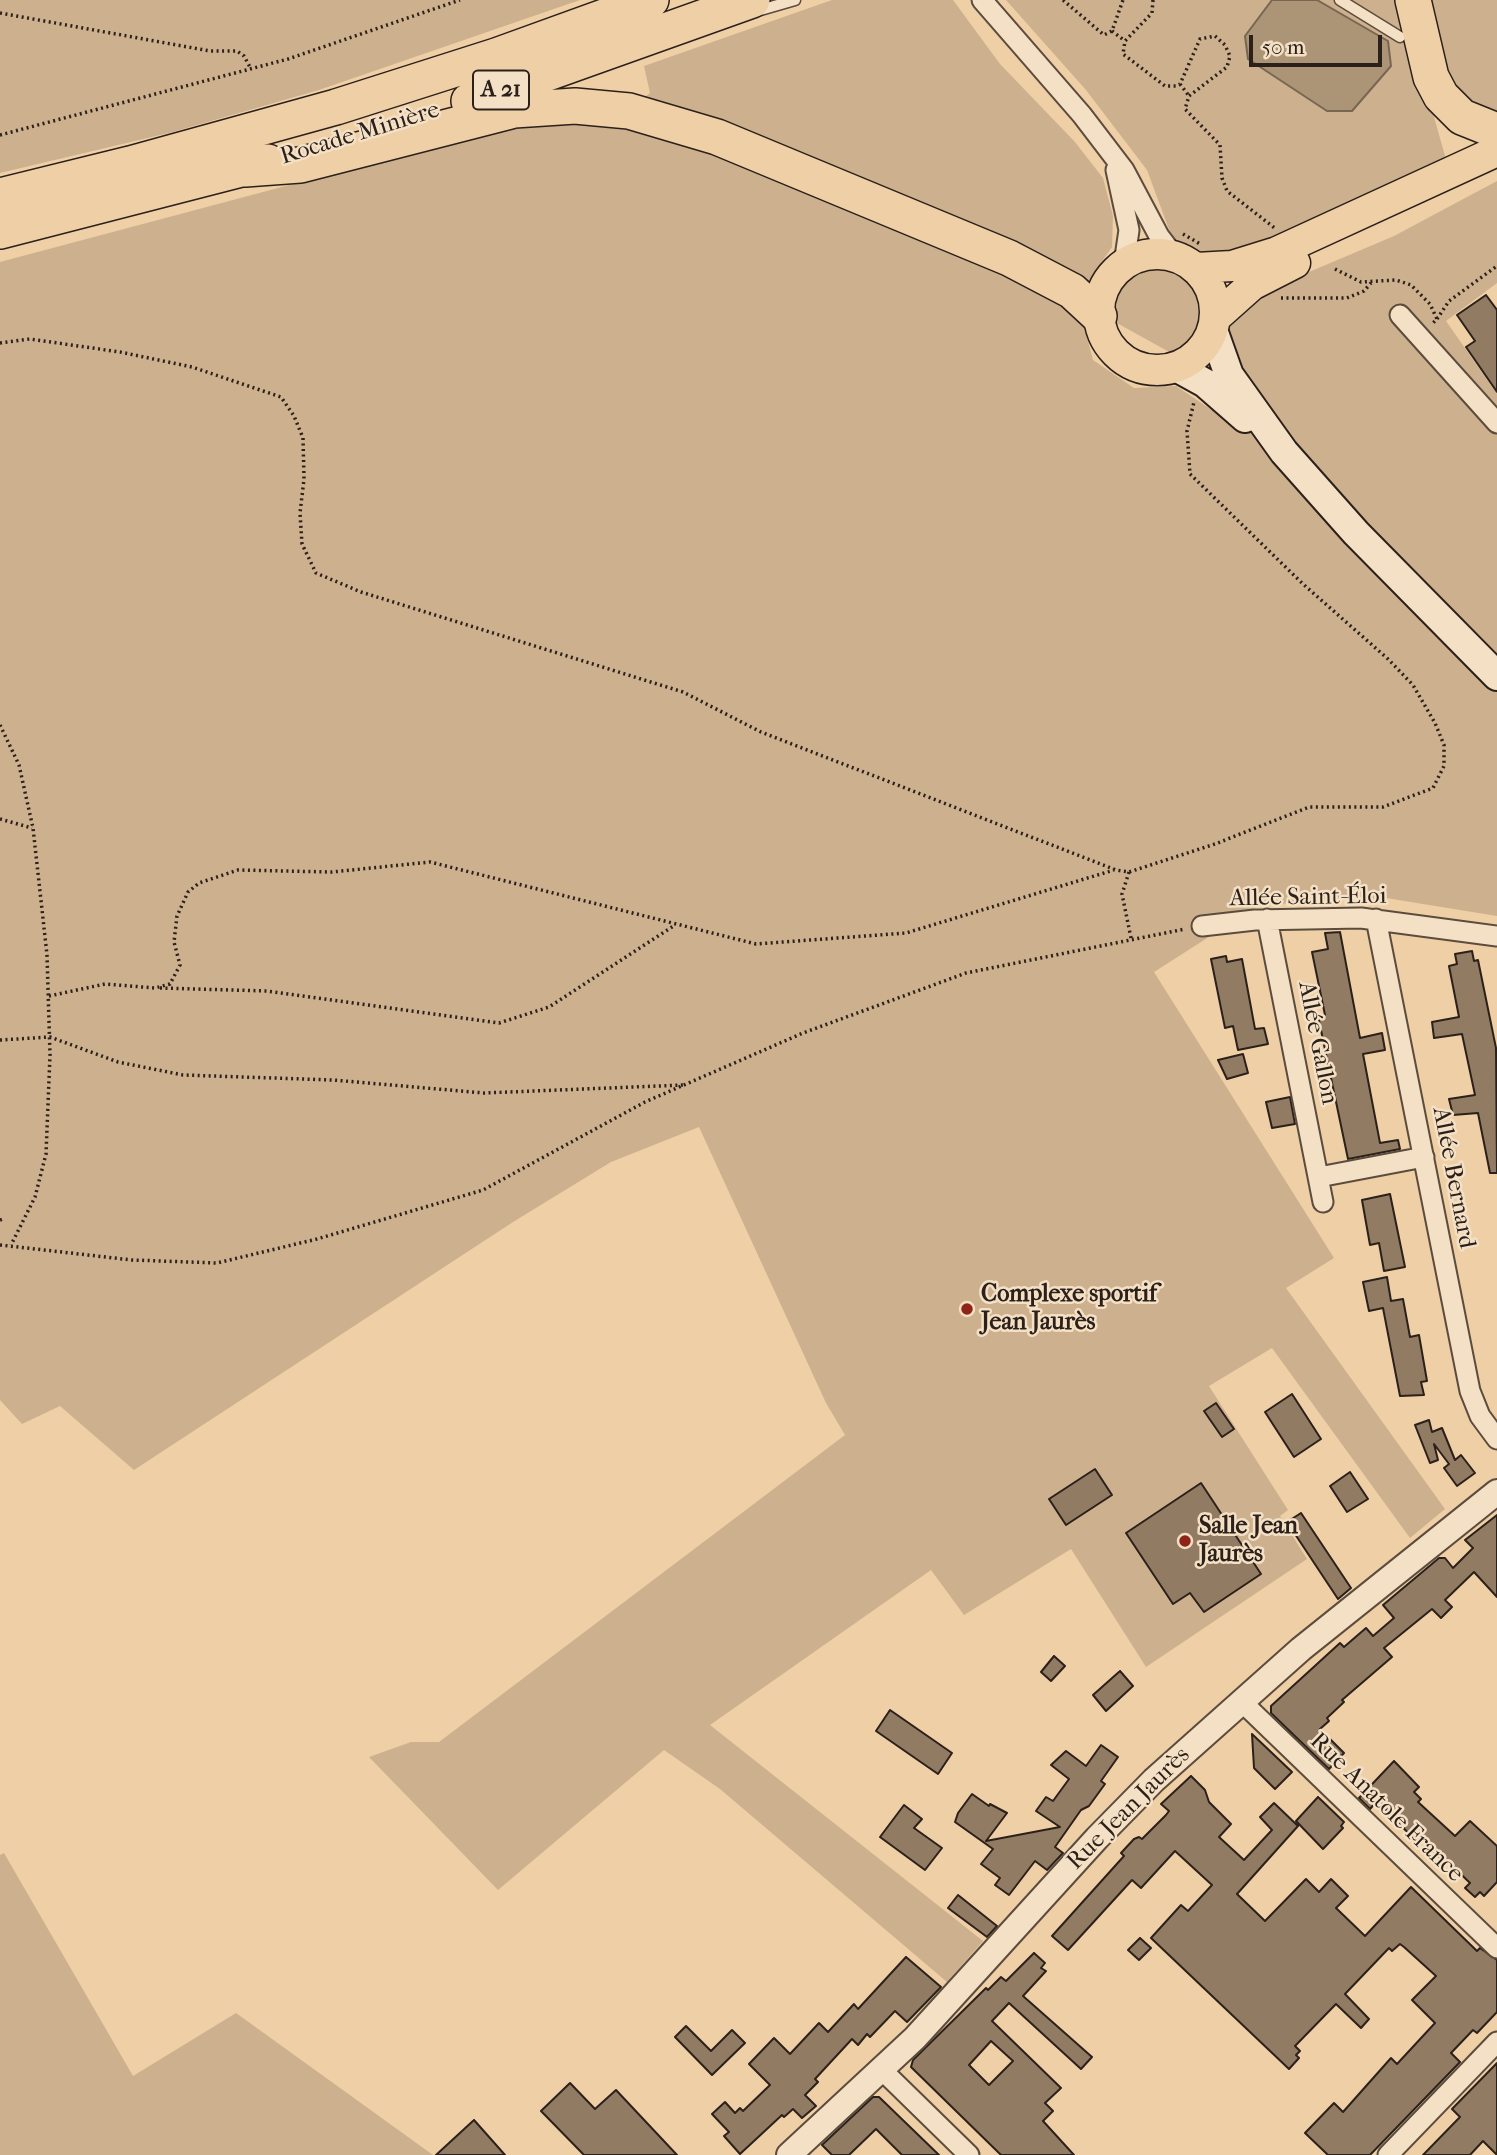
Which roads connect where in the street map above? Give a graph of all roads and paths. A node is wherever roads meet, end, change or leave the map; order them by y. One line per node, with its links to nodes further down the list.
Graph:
1 (460, 0): 16 (path)
2 (651, 0): 25 (highway, Rocade Minière / A 21)
3 (752, 0): 13 (highway, Rocade Minière / A 21)
4 (795, 0): 13 (lane)
5 (1063, 0): 12 (path)
6 (1123, 0): 12 (path)
7 (1153, 0): 15 (path)
8 (1340, 0): 14 (lane)
9 (1413, 0): 19 (highway)
10 (987, 6): 21 (street)
11 (0, 13): 16 (path)
12 (1112, 31): 15 (path)
13 (667, 32): 24 (highway, Rocade Minière / A 21)
14 (1400, 37)
15 (1125, 41): 17 (path)
16 (251, 69): 20 (path)
17 (1180, 84): 18 (path); 18 (path)
18 (1189, 96): 27 (path)
19 (1497, 131)
20 (0, 135)
21 (1108, 149): 28 (street); 29 (street)
22 (1497, 151): 28 (main road)
23 (1497, 168): 35 (main road)
24 (245, 169): 26 (highway, Rocade Minière / A 21); 33 (highway)
25 (0, 196)
26 (0, 231)
27 (1283, 233)
28 (1186, 262): 29 (main road); 35 (main road)
29 (1125, 264): 33 (main road)
30 (1497, 266): 34 (path)
31 (1335, 269): 34 (path)
32 (1400, 315): 36 (street)
33 (1099, 316): 38 (main road)
34 (1437, 319): 36 (path)
35 (1214, 324): 38 (main road); 40 (main road)
36 (1418, 335): 39 (street)
37 (0, 343): 48 (path)
38 (1175, 367): 40 (main road)
39 (1497, 424)
40 (1284, 453): 41 (main road)
41 (1443, 620): 42 (main road); 43 (main road)
42 (1497, 664)
43 (1497, 676)
44 (0, 725): 47 (path)
45 (1444, 766): 49 (path)
46 (0, 819): 47 (path)
47 (33, 828): 57 (path)
48 (1116, 870): 49 (path); 52 (path)
49 (1129, 872): 55 (path)
50 (1267, 919): 51 (street, Allée Saint-Éloi); 53 (street, Allée Saint-Éloi); 62 (street, Allée Gallon)
51 (1376, 919): 54 (street, Allée Saint-Éloi); 61 (street, Allée Bernard)
52 (676, 925): 56 (path); 56 (path)
53 (1202, 926): 55 (path)
54 (1497, 936)
55 (1131, 938): 60 (path)
56 (155, 988): 57 (path)
57 (49, 996): 58 (path)
58 (50, 1037): 59 (path); 60 (path); 65 (path)
59 (0, 1040)
60 (685, 1085): 65 (path)
61 (1424, 1157): 62 (street); 66 (street, Allée Bernard)
62 (1319, 1177): 63 (street, Allée Gallon)
63 (1323, 1202)
64 (0, 1245): 65 (path)
65 (11, 1245)
66 (1497, 1439)
67 (1497, 1492): 68 (street, Rue Jean Jaurès)
68 (1242, 1702): 69 (street, Rue Anatole France); 71 (street, Rue Jean Jaurès)
69 (1497, 1948)
70 (1497, 2042): 74 (street)
71 (882, 2070): 72 (street, Rue Jean Jaurès); 73 (street)
72 (799, 2150)
73 (969, 2155)
74 (1388, 2155)

